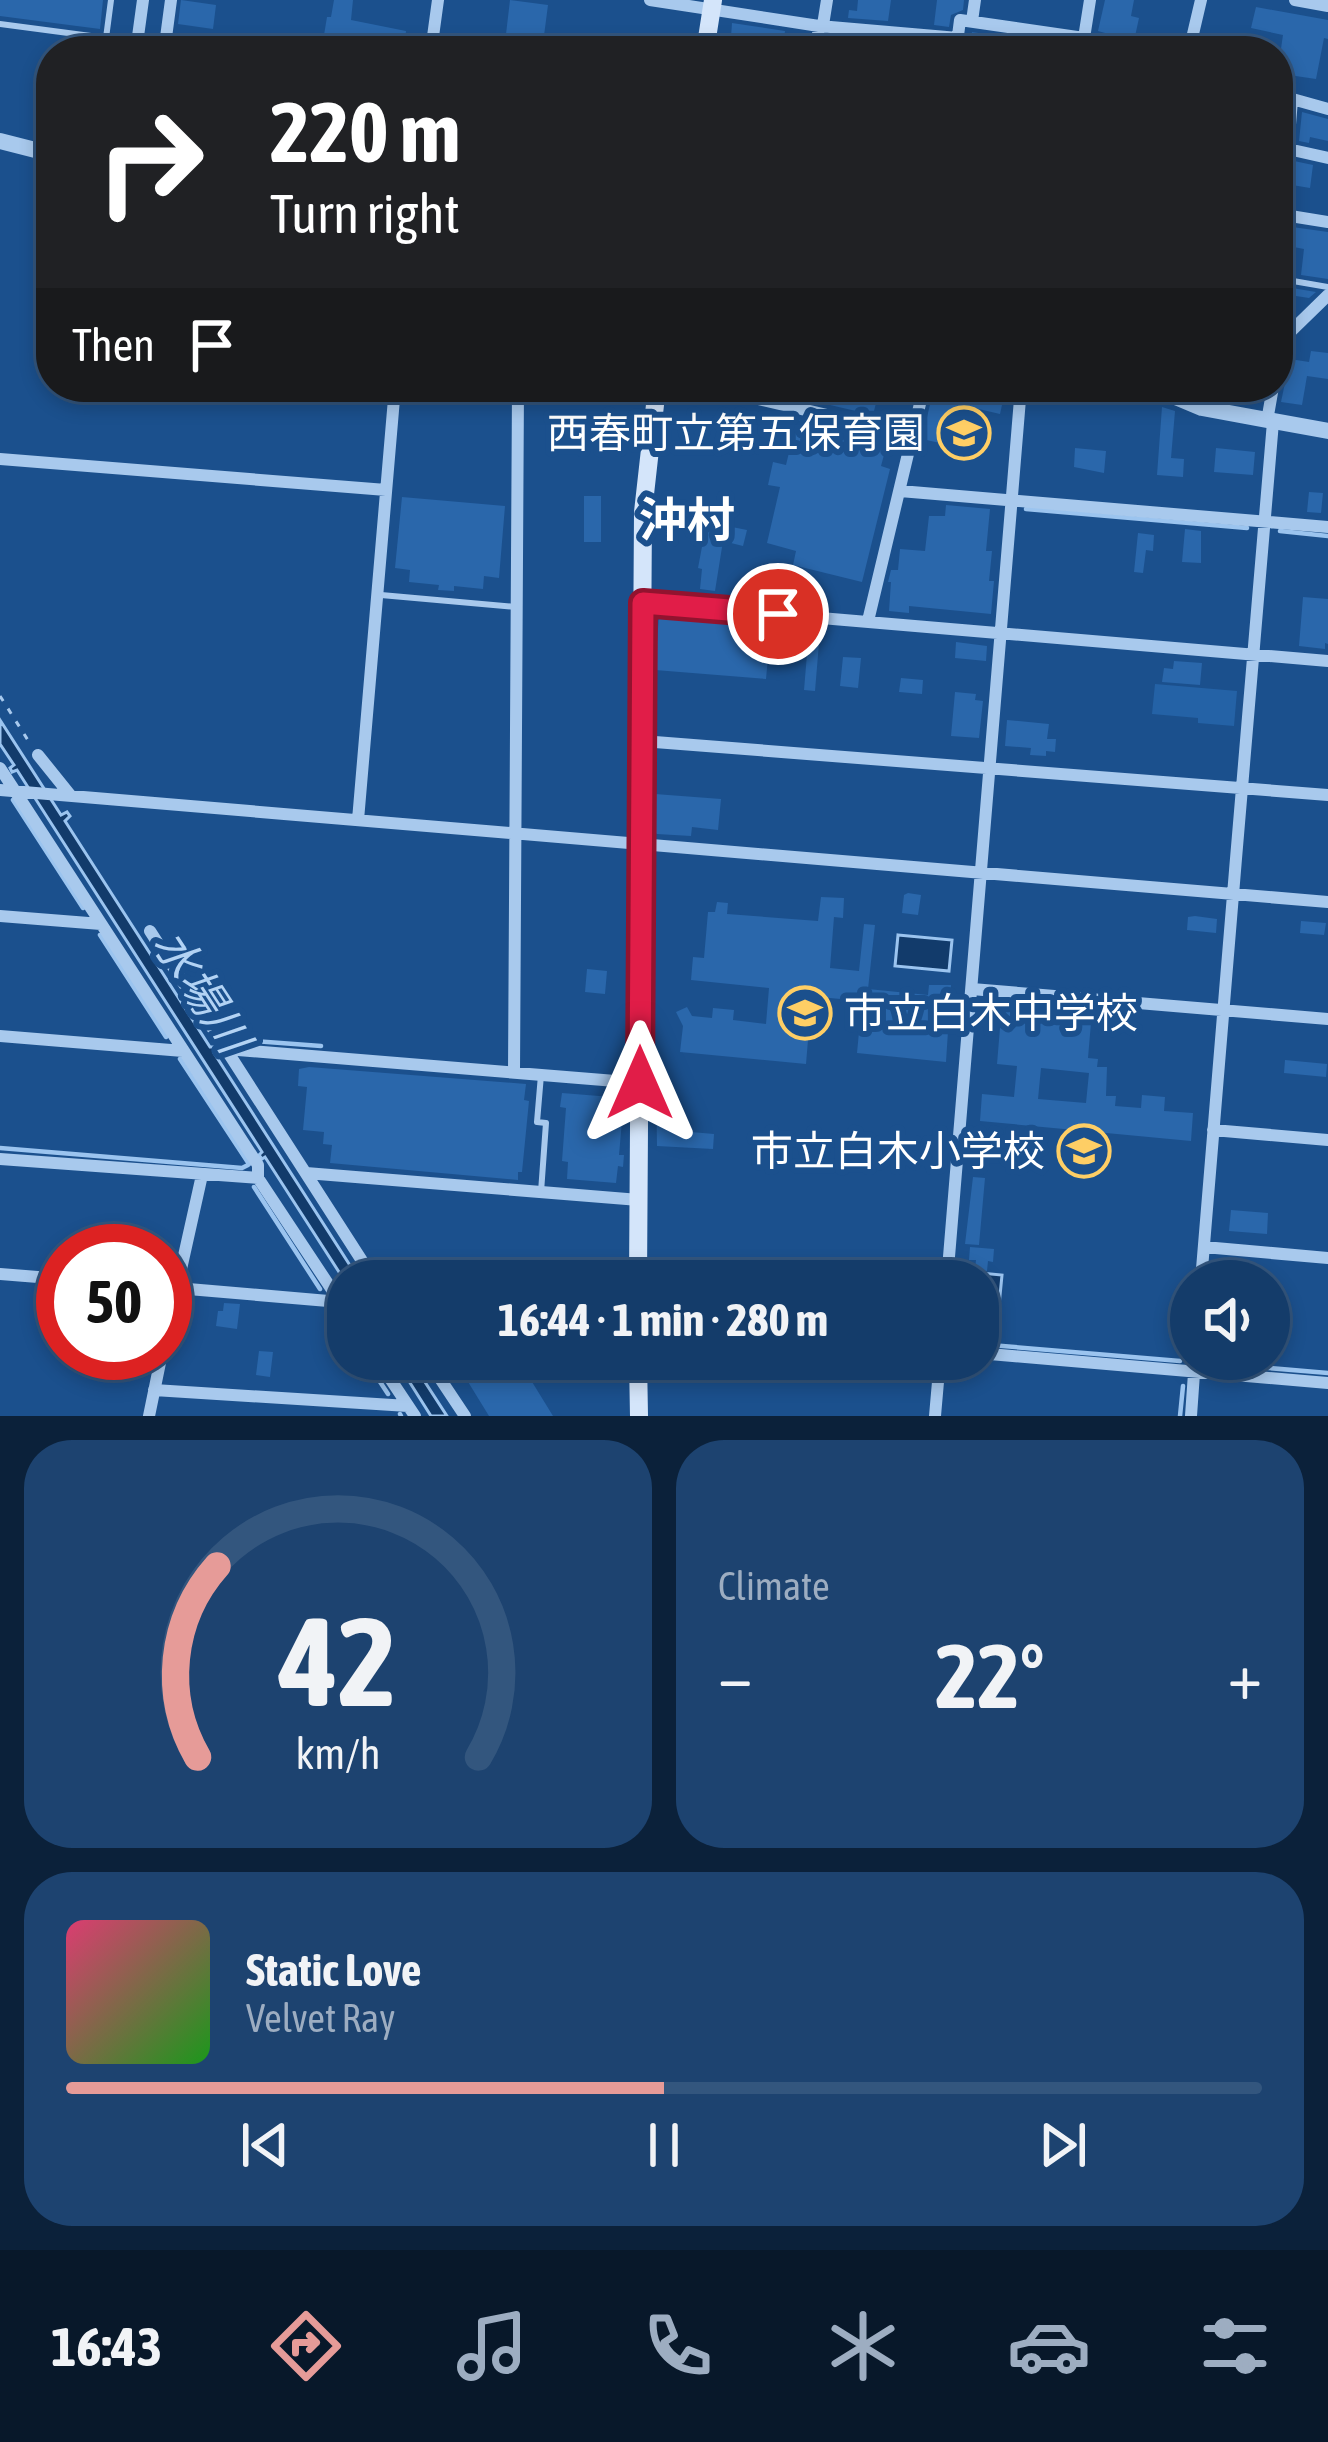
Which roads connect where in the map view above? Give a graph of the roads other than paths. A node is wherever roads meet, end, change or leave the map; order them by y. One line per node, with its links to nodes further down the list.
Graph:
1 (111, 0): 17 (lane)
2 (143, 0): 18 (street)
3 (171, 0): 19 (street)
4 (438, 0): 20 (street)
5 (650, 0): 11 (street)
6 (827, 0): 15 (street)
7 (975, 0): 13 (street)
8 (1090, 0): 26 (street)
9 (1201, 0): 27 (street)
10 (1295, 0): 12 (street)
11 (712, 4): 15 (street); 21 (main road)
12 (1328, 6)
13 (972, 20): 24 (street); 25 (street)
14 (0, 24): 16 (lane)
15 (821, 26): 22 (street); 23 (street)
16 (91, 36)
17 (106, 36)
18 (138, 36)
19 (166, 36)
20 (433, 36)
21 (708, 36)
22 (819, 36)
23 (893, 36)
24 (958, 36)
25 (1049, 36)
26 (1080, 36)
27 (1193, 36)
28 (1293, 100): 29 (street)
29 (1328, 110)
30 (0, 141): 31 (street)
31 (36, 150)
32 (1293, 150): 33 (street)
33 (1328, 158)
34 (1293, 217): 35 (street)
35 (1328, 223)
36 (1293, 281): 37 (lane)
37 (1328, 291): 38 (street)
38 (1293, 325)
39 (394, 402): 53 (street)
40 (518, 402): 60 (street)
41 (655, 402): 59 (main road)
42 (771, 402): 51 (street)
43 (921, 402): 51 (street)
44 (1020, 402): 55 (street)
45 (1188, 402): 48 (street)
46 (1223, 402): 48 (lane)
47 (1272, 402): 49 (street)
48 (1221, 412): 49 (street)
49 (1270, 422): 50 (street); 56 (street)
50 (1328, 431)
51 (913, 435): 54 (street)
52 (0, 459): 53 (street)
53 (386, 490): 58 (street)
54 (900, 491): 55 (street); 61 (street)
55 (1013, 501): 56 (street); 62 (street)
56 (1265, 522): 57 (street); 63 (street)
57 (1328, 527)
58 (377, 595): 60 (lane); 73 (street)
59 (643, 603): 61 (street); 65 (main road)
60 (516, 608): 74 (street)
61 (868, 621): 62 (street)
62 (1001, 633): 63 (street); 67 (street)
63 (1254, 655): 64 (street); 69 (street)
64 (1328, 661)
65 (642, 741): 67 (street); 75 (main road)
66 (38, 755): 72 (street)
67 (988, 767): 69 (street); 76 (street)
68 (0, 768): 70 (street)
69 (1243, 788): 71 (street); 77 (street)
70 (13, 791): 72 (street); 80 (street)
71 (1328, 795)
72 (69, 797): 73 (street)
73 (358, 820): 74 (street)
74 (515, 833): 75 (street); 88 (street)
75 (641, 844): 76 (street); 90 (main road)
76 (981, 872): 77 (street); 82 (street)
77 (1231, 895): 78 (street); 83 (street)
78 (1328, 902)
79 (0, 916): 80 (street)
80 (100, 924): 87 (street)
81 (150, 932): 86 (street)
82 (972, 989): 83 (street); 104 (street)
83 (1222, 1010): 84 (street); 91 (street)
84 (1328, 1019)
85 (0, 1036): 87 (street)
86 (226, 1048): 88 (street); 94 (street)
87 (183, 1051): 96 (street)
88 (514, 1072): 89 (street)
89 (541, 1075): 90 (street); 97 (lane)
90 (640, 1083): 98 (main road)
91 (1213, 1130): 92 (street); 100 (street)
92 (1328, 1140)
93 (0, 1159): 95 (street)
94 (306, 1173): 97 (street); 102 (street)
95 (202, 1174): 96 (street); 99 (street)
96 (258, 1178): 108 (street)
97 (541, 1192): 98 (street)
98 (639, 1200): 103 (main road)
99 (188, 1224)
100 (1204, 1247): 101 (street); 105 (street)
101 (1328, 1258)
102 (362, 1260)
103 (638, 1260)
104 (949, 1260)
105 (1203, 1260)
106 (0, 1274): 107 (street)
107 (36, 1277)
108 (327, 1282)
109 (192, 1290): 110 (street)
110 (327, 1306)
111 (999, 1354): 112 (street)
112 (1170, 1365)
113 (1290, 1378): 120 (street)
114 (156, 1380): 121 (street)
115 (391, 1380): 122 (street)
116 (441, 1380): 124 (street)
117 (638, 1380): 125 (main road)
118 (938, 1380): 126 (street)
119 (1194, 1380): 127 (street)
120 (1328, 1383)
121 (154, 1390): 122 (street); 123 (street)
122 (412, 1411)
123 (148, 1416)
124 (465, 1416)
125 (639, 1416)
126 (935, 1416)
127 (1191, 1416)

